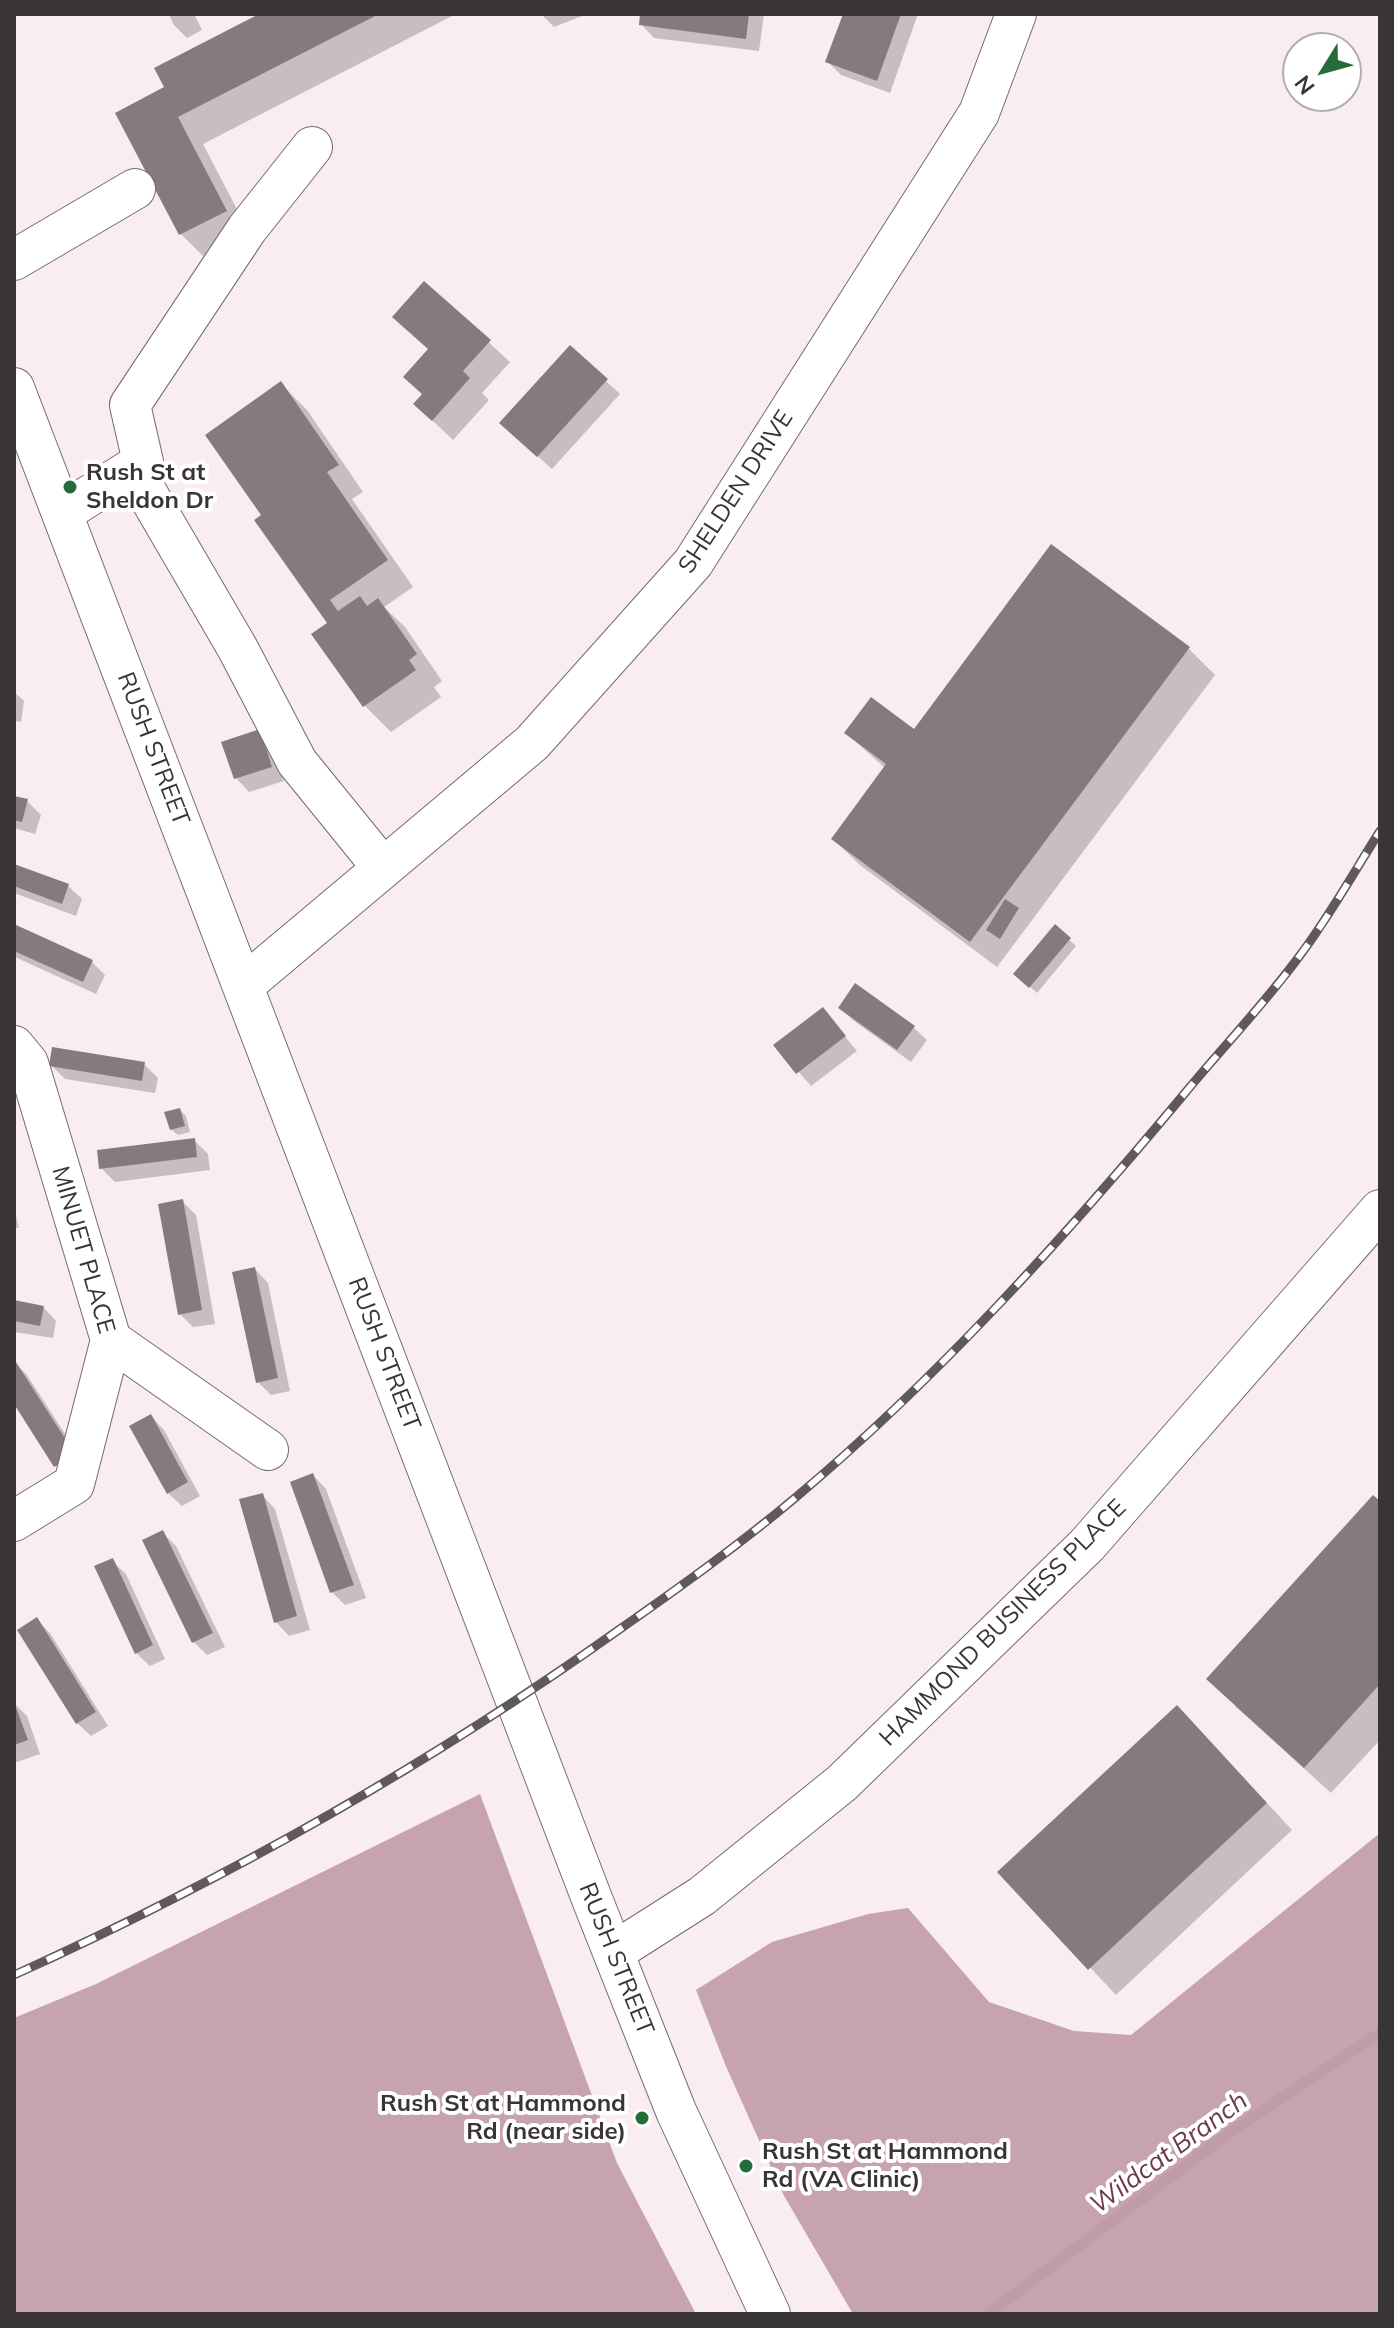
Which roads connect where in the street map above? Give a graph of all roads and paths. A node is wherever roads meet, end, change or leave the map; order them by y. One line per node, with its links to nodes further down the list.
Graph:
1 (1016, 14): 8 (street, SHELDEN DRIVE)
2 (312, 147): 6 (street)
3 (135, 189): 4 (street)
4 (14, 260)
5 (14, 388): 7 (street, RUSH STREET)
6 (133, 469): 7 (street); 8 (street)
7 (62, 513): 9 (street, RUSH STREET)
8 (383, 868): 9 (street, SHELDEN DRIVE)
9 (244, 985): 15 (street, RUSH STREET)
10 (14, 1046): 12 (street, MINUET PLACE)
11 (1380, 1210): 15 (street, HAMMOND BUSINESS PLACE)
12 (111, 1340): 13 (street); 14 (street, MINUET PLACE)
13 (268, 1450)
14 (14, 1521)
15 (614, 1952): 16 (street, RUSH STREET)
16 (770, 2314)

